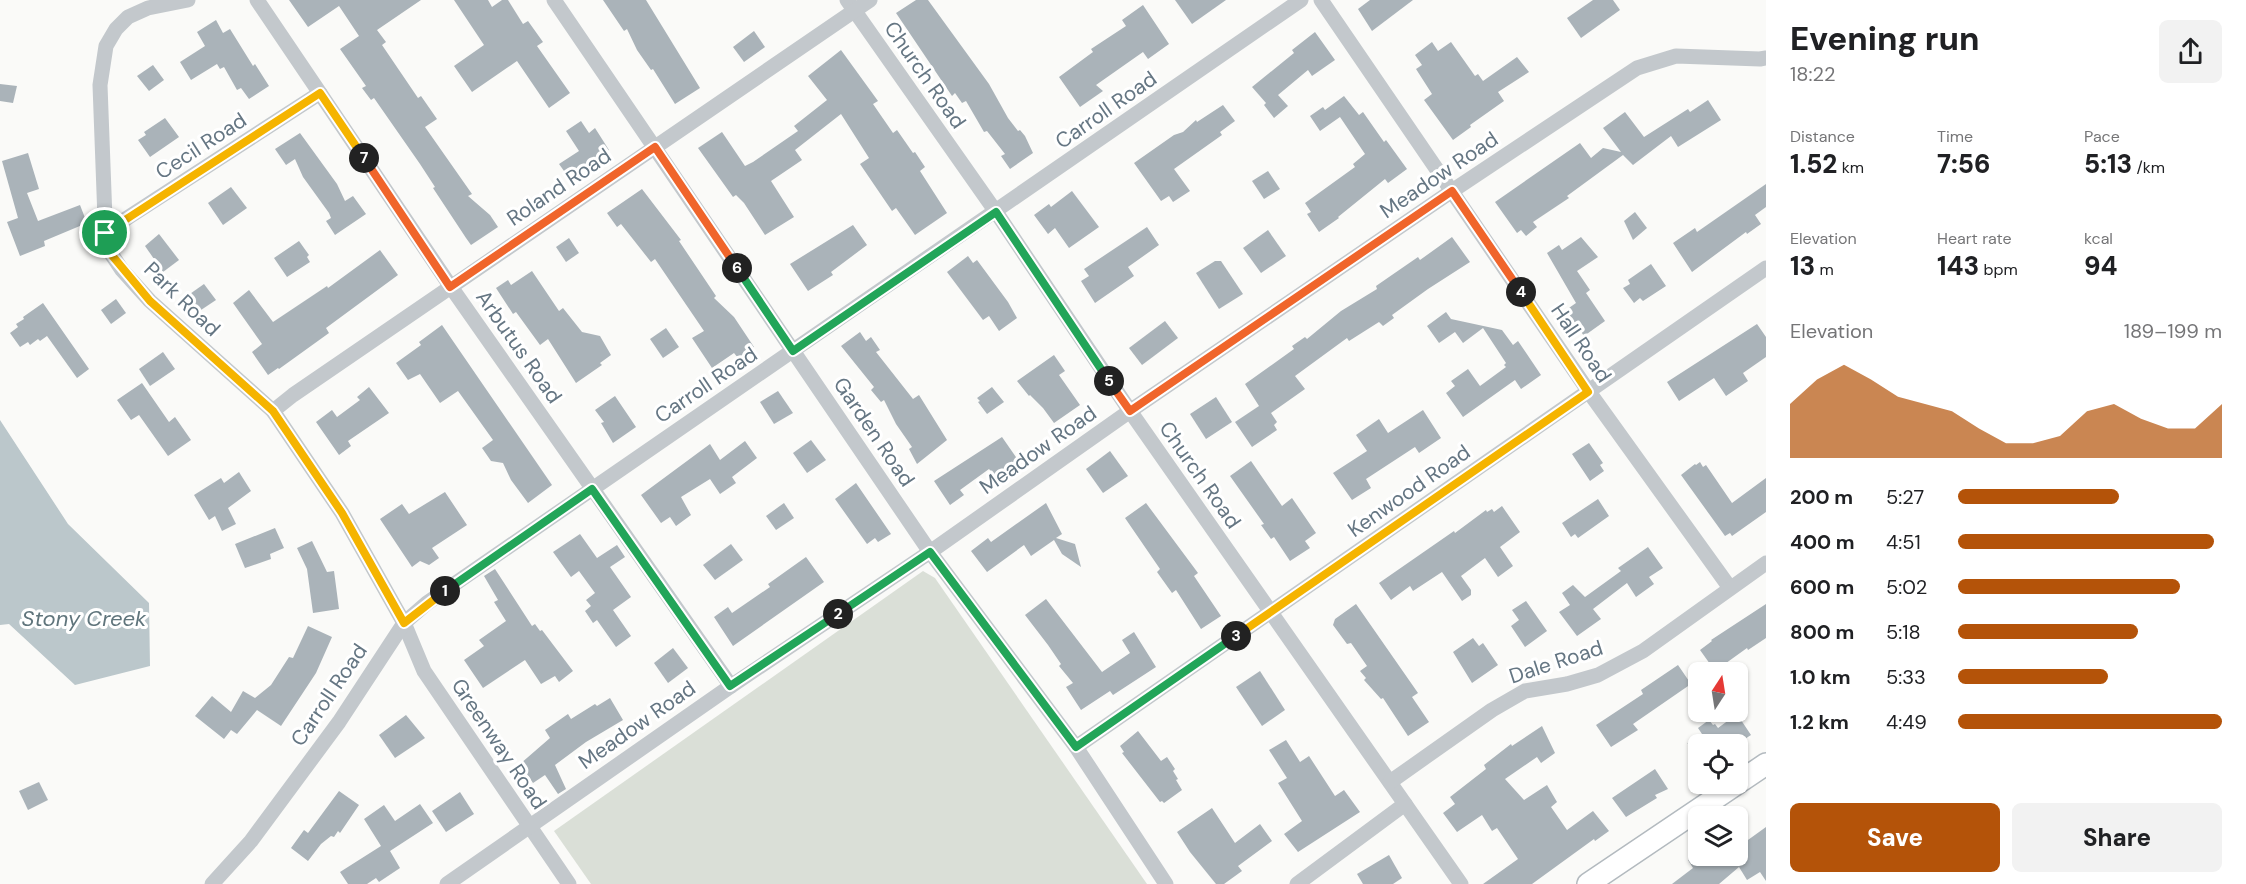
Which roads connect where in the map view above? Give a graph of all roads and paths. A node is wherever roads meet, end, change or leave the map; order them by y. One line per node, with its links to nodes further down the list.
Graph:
1 (188, 0): 13 (street, Park Road)
2 (257, 0): 9 (street, Arbutus Road)
3 (554, 0): 10 (street, Garden Road)
4 (870, 0): 7 (street, Roland Road)
5 (1301, 0): 12 (street, Carroll Road)
6 (1321, 0): 11 (street, Hall Road)
7 (850, 5): 10 (street, Roland Road); 12 (street, Church Road)
8 (1766, 58): 11 (street, Meadow Road)
9 (320, 93): 13 (street, Cecil Road); 15 (street, Arbutus Road)
10 (655, 147): 15 (street, Roland Road); 16 (street, Garden Road)
11 (1452, 191): 17 (street, Hall Road); 19 (street, Meadow Road)
12 (996, 212): 16 (street, Carroll Road); 19 (street, Church Road)
13 (105, 233): 18 (street, Park Road)
14 (1766, 268): 17 (street, Kenwood Road)
15 (450, 287): 18 (street, Roland Road); 20 (street, Arbutus Road)
16 (793, 351): 20 (street, Carroll Road); 21 (street, Garden Road)
17 (1588, 392): 23 (street, Hall Road); 24 (street, Kenwood Road)
18 (273, 411): 25 (street, Park Road)
19 (1130, 411): 21 (street, Meadow Road); 24 (street, Church Road)
20 (592, 489): 25 (street, Carroll Road); 26 (street, Arbutus Road)
21 (930, 552): 26 (street, Meadow Road); 27 (street, Garden Road)
22 (1766, 563): 23 (street, Dale Road)
23 (1730, 588): 29 (street, Dale Road)
24 (1270, 613): 27 (street, Kenwood Road); 29 (street, Church Road)
25 (404, 623): 31 (street, Greenway Road); 32 (street, Carroll Road)
26 (730, 686): 31 (street, Meadow Road)
27 (1076, 747): 35 (street, Garden Road)
28 (1766, 764): 38 (street)
29 (1390, 782): 30 (street, Church Road)
30 (1405, 804): 36 (street); 37 (street, Church Road)
31 (529, 827): 33 (street, Meadow Road); 34 (street, Greenway Road)
32 (212, 884)
33 (447, 884)
34 (568, 884)
35 (1166, 884)
36 (1297, 884)
37 (1461, 884)
38 (1588, 884)

